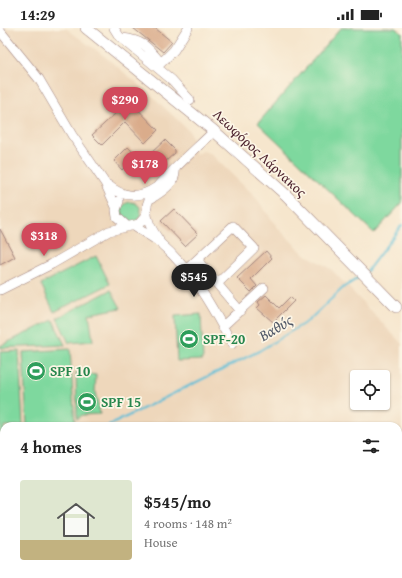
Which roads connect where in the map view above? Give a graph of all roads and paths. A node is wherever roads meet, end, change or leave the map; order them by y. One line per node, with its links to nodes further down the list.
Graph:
1 (86, 28): 7 (main road, Λεωφόρος Λάρνακος)
2 (114, 28): 5 (street)
3 (188, 28): 5 (street)
4 (0, 31): 9 (street)
5 (159, 65): 6 (street)
6 (190, 100)
7 (214, 130): 8 (street); 23 (main road, Λεωφόρος Λάρνακος)
8 (175, 169): 10 (street); 12 (street)
9 (104, 181): 11 (street); 13 (street)
10 (160, 184): 11 (street); 12 (street)
11 (131, 195): 12 (street); 13 (street)
12 (147, 206): 14 (street); 16 (street)
13 (116, 210): 14 (street); 15 (street)
14 (131, 226): 15 (street); 16 (street)
15 (97, 238): 21 (street)
16 (164, 246): 18 (street)
17 (197, 260): 18 (street); 19 (street); 19 (street)
18 (186, 270): 24 (street)
19 (218, 284): 22 (street)
20 (264, 288): 22 (street)
21 (0, 290)
22 (240, 310): 24 (street)
23 (399, 310)
24 (223, 332): 25 (street)
25 (232, 344)

